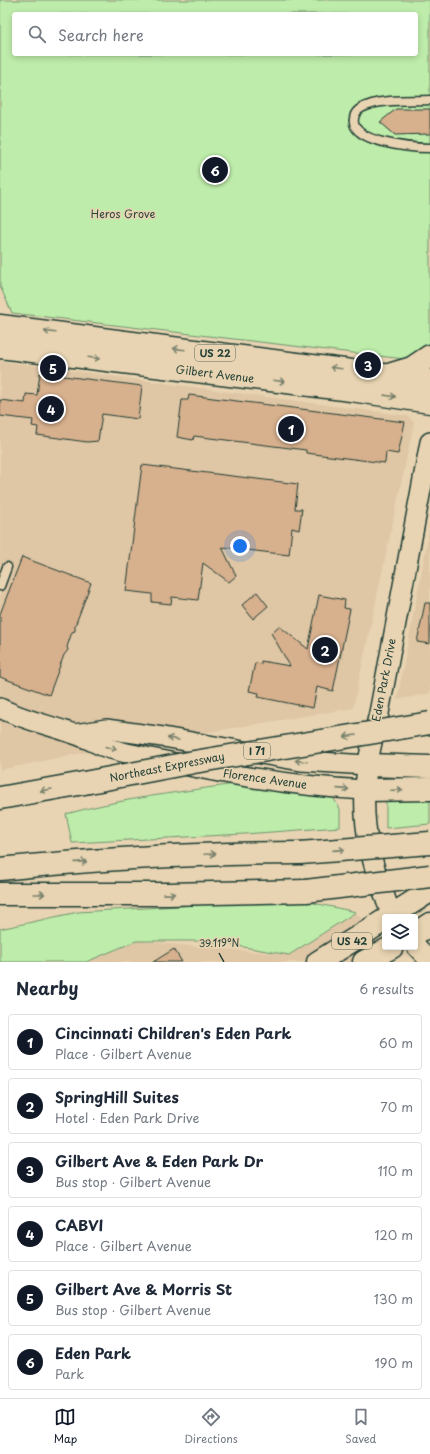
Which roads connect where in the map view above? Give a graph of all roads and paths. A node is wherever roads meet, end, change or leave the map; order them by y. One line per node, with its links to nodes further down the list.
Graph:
1 (430, 100): 2 (lane)
2 (430, 148)
3 (0, 326): 6 (main road, Gilbert Avenue / US 22, one-way to 3)
4 (0, 347): 8 (main road, Gilbert Avenue / US 22, one-way to 8)
5 (430, 356): 6 (main road)
6 (390, 375): 7 (main road, Gilbert Avenue / US 22)
7 (430, 381)
8 (430, 402)
9 (430, 442): 10 (street, Eden Park Drive)
10 (425, 494): 16 (street, Eden Park Drive)
11 (8, 567): 12 (lane)
12 (0, 586)
13 (0, 708): 15 (street, Florence Avenue)
14 (430, 723): 20 (main road, Northeast Expressway / I 71, one-way to 20, bridge)
15 (75, 734): 16 (street, Florence Avenue, one-way to 15); 19 (street, Florence Avenue, one-way to 19)
16 (368, 765): 17 (main road); 19 (street, Eden Park Drive)
17 (430, 766)
18 (430, 788): 19 (main road, one-way to 18)
19 (365, 790): 28 (street, Eden Park Drive)
20 (0, 798)
21 (430, 843): 22 (main road, one-way to 21, bridge)
22 (0, 869)
23 (430, 876): 25 (main road, bridge)
24 (430, 885): 25 (main road, bridge)
25 (306, 891): 27 (main road, one-way to 25)
26 (430, 891): 29 (main road, US 42)
27 (0, 894)
28 (389, 914)
29 (395, 914)
30 (382, 922): 34 (main road, US 42)
31 (430, 924): 32 (main road)
32 (418, 932)
33 (386, 950): 35 (main road)
34 (318, 962)
35 (364, 962)

